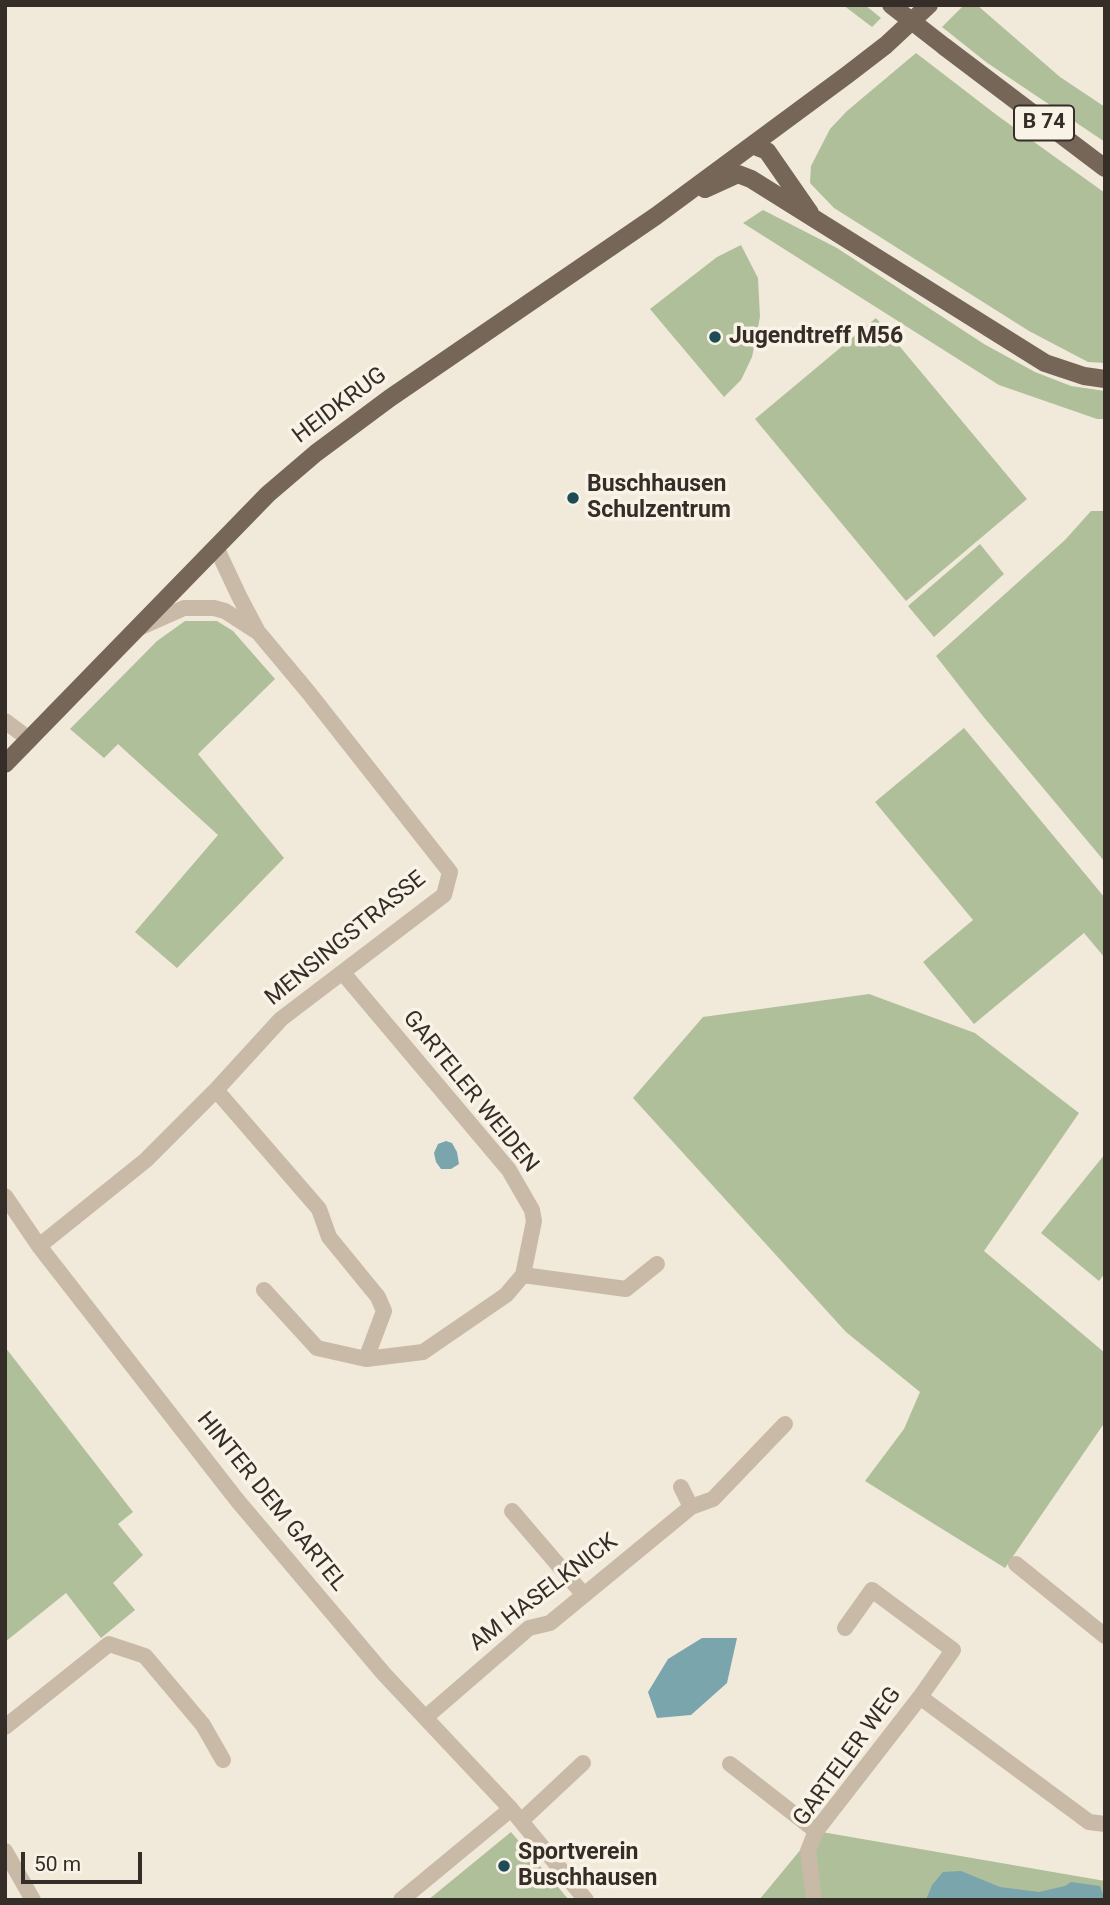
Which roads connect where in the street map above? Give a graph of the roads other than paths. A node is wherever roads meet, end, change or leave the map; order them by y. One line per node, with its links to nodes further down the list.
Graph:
1 (891, 5): 6 (main road, B 74, bridge)
2 (929, 5): 3 (main road, HEIDKRUG)
3 (785, 121): 4 (main road, HEIDKRUG); 5 (main road)
4 (752, 145): 5 (main road); 7 (main road); 8 (main road, HEIDKRUG)
5 (776, 162): 9 (main road)
6 (1105, 168)
7 (751, 179): 8 (main road); 9 (main road)
8 (656, 216): 11 (main road, HEIDKRUG)
9 (814, 218): 10 (main road)
10 (1105, 379)
11 (216, 547): 12 (main road, HEIDKRUG); 13 (street, MENSINGSTRASSE)
12 (139, 628): 13 (street, MENSINGSTRASSE); 15 (main road, HEIDKRUG)
13 (258, 632): 17 (street, MENSINGSTRASSE)
14 (5, 721): 15 (street)
15 (29, 739): 16 (main road, HEIDKRUG)
16 (5, 764)
17 (343, 973): 18 (street, MENSINGSTRASSE); 22 (street, GARTELER WEIDEN)
18 (216, 1090): 20 (street, MENSINGSTRASSE); 24 (street)
19 (5, 1196): 20 (street, HINTER DEM GARTEL)
20 (39, 1246): 34 (street, HINTER DEM GARTEL)
21 (657, 1264): 22 (street)
22 (523, 1275): 24 (street)
23 (264, 1290): 24 (street)
24 (366, 1359)
25 (785, 1424): 27 (street, AM HASELKNICK)
26 (681, 1487): 27 (street)
27 (691, 1507): 30 (street, AM HASELKNICK)
28 (512, 1510): 30 (street)
29 (1016, 1564): 32 (street)
30 (584, 1595): 34 (street, AM HASELKNICK)
31 (845, 1628): 33 (street, GARTELER WEG)
32 (1105, 1636)
33 (920, 1697): 40 (street); 41 (street, GARTELER WEG)
34 (426, 1717): 39 (street, HINTER DEM GARTEL)
35 (5, 1727): 36 (street)
36 (223, 1760)
37 (583, 1763): 39 (street)
38 (730, 1765): 41 (street)
39 (516, 1815): 44 (street); 45 (street, HINTER DEM GARTEL)
40 (1105, 1824)
41 (816, 1831): 46 (street, GARTELER WEG)
42 (5, 1851): 43 (street)
43 (33, 1900)
44 (401, 1900)
45 (586, 1900)
46 (814, 1900)

